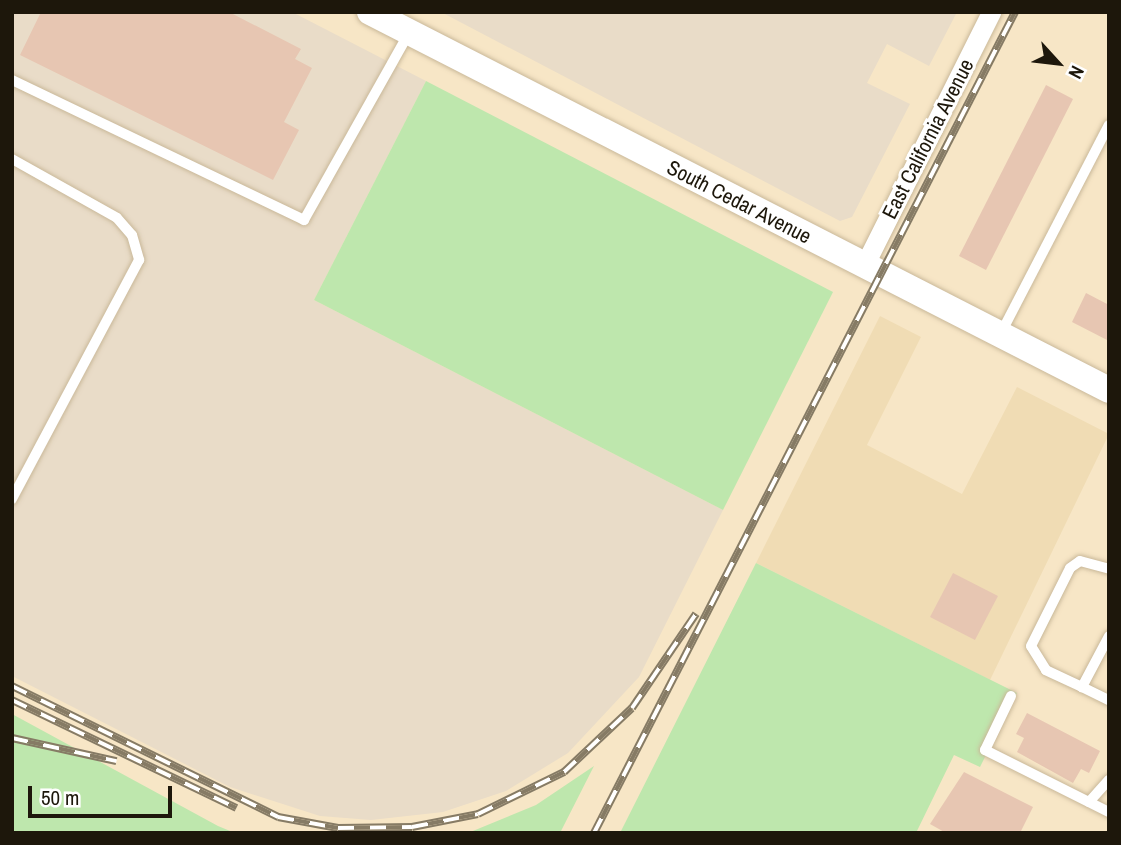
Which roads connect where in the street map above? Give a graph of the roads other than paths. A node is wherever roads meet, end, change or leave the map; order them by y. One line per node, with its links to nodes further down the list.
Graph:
1 (370, 12): 3 (main road, South Cedar Avenue)
2 (991, 12): 7 (street, East California Avenue)
3 (409, 32): 4 (lane); 7 (main road, South Cedar Avenue)
4 (12, 80)
5 (1109, 125): 8 (lane)
6 (12, 159): 10 (lane)
7 (864, 266): 8 (main road, South Cedar Avenue)
8 (999, 336): 9 (main road, South Cedar Avenue)
9 (1109, 390)
10 (12, 499)
11 (1109, 569): 13 (lane)
12 (1109, 636): 13 (lane)
13 (1082, 687): 15 (lane)
14 (1012, 696): 17 (lane)
15 (1109, 700)
16 (1109, 780): 17 (lane)
17 (1089, 802): 18 (lane)
18 (1109, 812)

